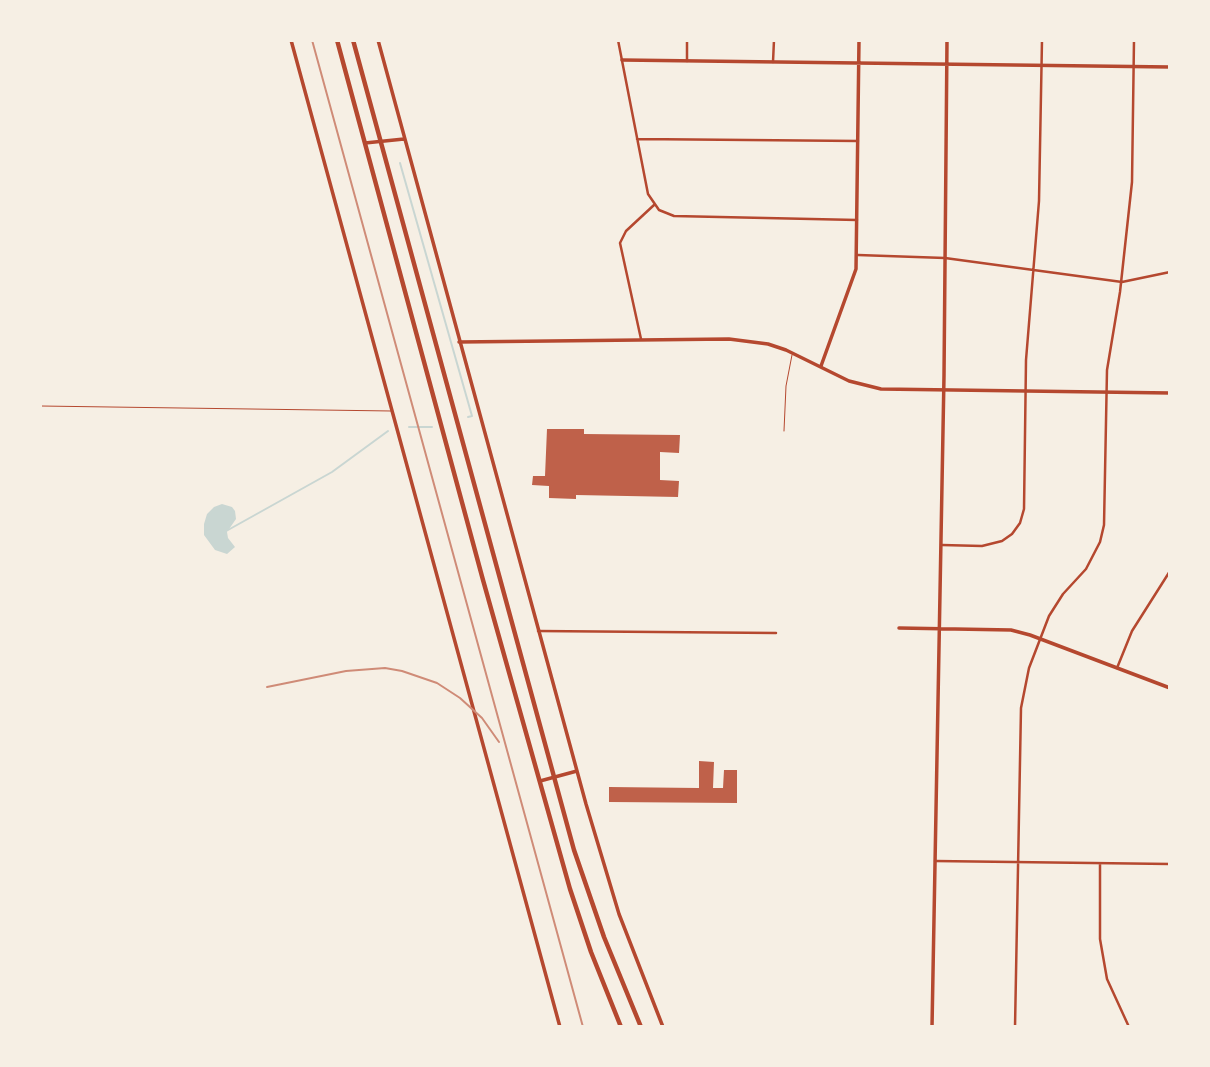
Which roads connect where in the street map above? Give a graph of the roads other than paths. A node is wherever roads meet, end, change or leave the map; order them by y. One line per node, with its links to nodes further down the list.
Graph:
1 (290, 40): 41 (street)
2 (337, 40): 24 (main road)
3 (354, 40): 22 (main road)
4 (378, 40): 20 (street)
5 (618, 40): 12 (street)
6 (687, 40): 13 (street)
7 (774, 40): 14 (street)
8 (859, 40): 15 (street)
9 (947, 40): 16 (street)
10 (1042, 40): 17 (street)
11 (1134, 40): 18 (street)
12 (622, 60): 13 (street); 21 (street)
13 (687, 61): 14 (street)
14 (773, 62): 15 (street)
15 (859, 64): 16 (street); 23 (street)
16 (947, 65): 17 (street); 28 (street)
17 (1042, 66): 18 (street); 29 (street)
18 (1135, 67): 19 (street); 31 (street)
19 (1170, 67)
20 (404, 139): 22 (street); 33 (street)
21 (637, 139): 23 (street); 25 (street)
22 (381, 141): 24 (street); 53 (main road)
23 (858, 141): 26 (street)
24 (365, 143): 54 (main road)
25 (654, 205): 26 (street); 32 (street)
26 (857, 220): 27 (street)
27 (856, 256): 28 (street); 35 (street)
28 (945, 258): 29 (street); 36 (street)
29 (1035, 271): 31 (street); 37 (street)
30 (1170, 272): 31 (street)
31 (1122, 282): 38 (street)
32 (641, 340): 33 (street); 34 (street)
33 (459, 342): 47 (street)
34 (793, 353): 35 (street); 42 (lane)
35 (821, 366): 36 (street)
36 (943, 391): 37 (street); 43 (street)
37 (1024, 392): 38 (street); 43 (street)
38 (1107, 393): 39 (street); 49 (street)
39 (1170, 393)
40 (40, 406): 41 (lane)
41 (393, 411): 59 (street)
42 (784, 431)
43 (940, 545): 46 (street)
44 (1170, 570): 50 (street)
45 (899, 628): 46 (street)
46 (938, 628): 49 (street); 55 (street)
47 (538, 631): 48 (street); 52 (street)
48 (776, 634)
49 (1040, 639): 50 (street); 56 (street)
50 (1117, 668): 51 (street)
51 (1170, 688)
52 (577, 771): 53 (street); 62 (street)
53 (553, 777): 54 (street); 61 (main road)
54 (540, 781): 60 (main road)
55 (935, 861): 56 (street); 63 (street)
56 (1017, 862): 57 (street); 64 (street)
57 (1100, 863): 58 (street); 65 (street)
58 (1170, 864)
59 (560, 1027)
60 (621, 1027)
61 (640, 1027)
62 (663, 1027)
63 (932, 1027)
64 (1015, 1027)
65 (1129, 1027)

